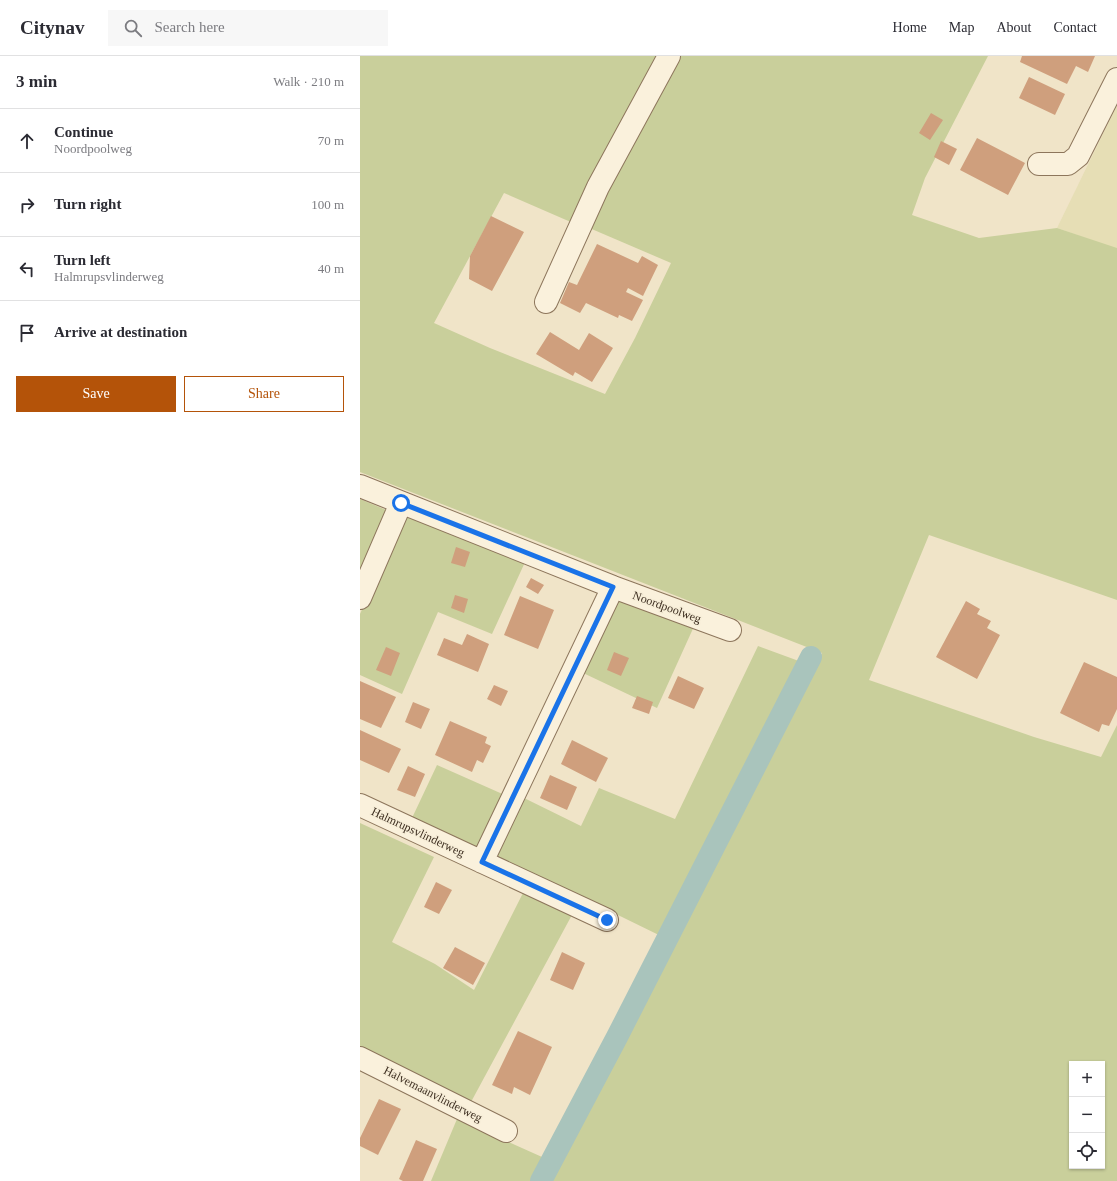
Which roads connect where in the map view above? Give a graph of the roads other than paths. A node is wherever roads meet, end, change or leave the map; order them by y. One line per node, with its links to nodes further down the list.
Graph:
1 (669, 56): 4 (street)
2 (1117, 79): 3 (street)
3 (1039, 164)
4 (546, 302)
5 (360, 486): 6 (street, Noordpoolweg)
6 (401, 503): 7 (street, Noordpoolweg); 8 (street)
7 (613, 587): 9 (street, Noordpoolweg); 11 (street)
8 (360, 598)
9 (730, 630)
10 (360, 804): 11 (street, Halmrupsvlinderweg)
11 (482, 862): 12 (street, Halmrupsvlinderweg)
12 (607, 920)
13 (360, 1058): 14 (street, Halvemaanvlinderweg)
14 (506, 1131)

